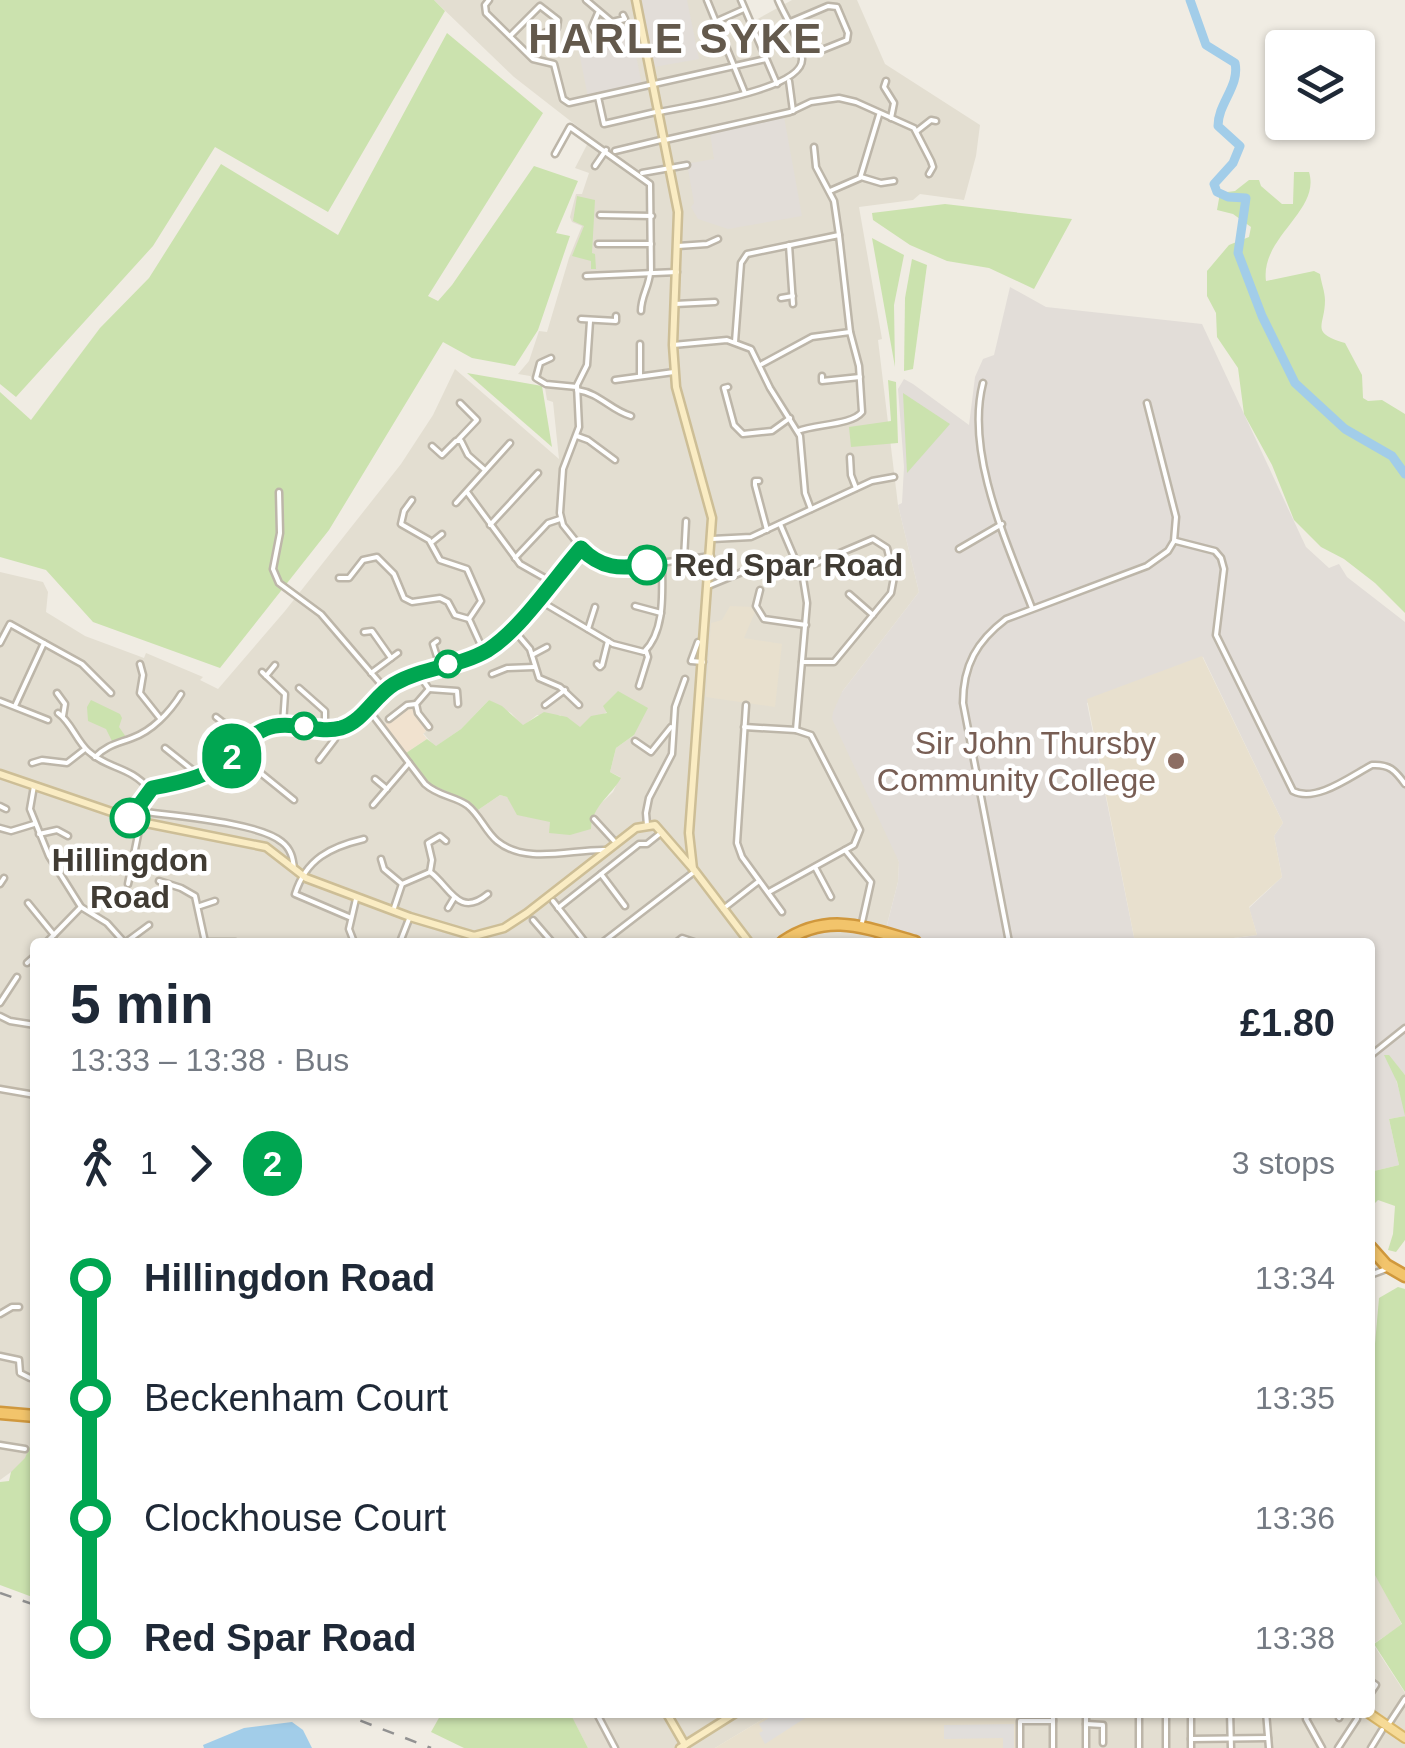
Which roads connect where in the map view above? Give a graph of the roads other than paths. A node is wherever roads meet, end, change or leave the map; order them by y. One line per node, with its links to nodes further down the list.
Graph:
1 (489, 0): 13 (street)
2 (586, 0): 8 (street)
3 (636, 0): 19 (street)
4 (707, 0): 10 (street)
5 (740, 0): 7 (street)
6 (778, 0): 11 (street)
7 (744, 9): 10 (street); 16 (street)
8 (598, 13): 9 (street); 14 (street)
9 (625, 19)
10 (716, 21): 17 (street)
11 (788, 23): 15 (street); 18 (street)
12 (544, 33): 13 (street)
13 (510, 36): 23 (street)
14 (597, 37)
15 (822, 50)
16 (766, 59): 17 (street); 20 (street)
17 (734, 66): 19 (street); 22 (street)
18 (789, 79): 20 (street); 24 (street)
19 (654, 84): 23 (street); 25 (street)
20 (777, 84): 22 (street)
21 (883, 86): 27 (street)
22 (746, 93): 25 (street)
23 (598, 97): 25 (street)
24 (794, 110): 26 (street); 30 (street)
25 (660, 112): 30 (street)
26 (879, 114): 27 (street); 40 (street)
27 (891, 118): 29 (street)
28 (932, 119): 29 (street)
29 (917, 131): 39 (street)
30 (665, 139): 33 (street); 37 (street)
31 (814, 146): 42 (street)
32 (606, 150): 34 (street); 35 (street); 44 (street)
33 (614, 151)
34 (556, 154)
35 (594, 166)
36 (687, 166): 37 (street)
37 (671, 168): 38 (street); 50 (street)
38 (642, 173)
39 (933, 173)
40 (861, 176): 41 (street); 42 (street)
41 (890, 179)
42 (830, 191): 45 (street)
43 (600, 216): 44 (street)
44 (652, 216): 48 (street)
45 (839, 235): 49 (street); 63 (street)
46 (718, 238): 50 (street)
47 (598, 244): 48 (street)
48 (652, 244): 52 (street)
49 (789, 245): 54 (street); 64 (street)
50 (678, 246): 51 (street)
51 (677, 272): 52 (street); 57 (street)
52 (650, 273): 53 (street); 59 (street)
53 (586, 276)
54 (792, 296): 55 (street); 58 (street)
55 (781, 298)
56 (715, 302): 57 (street)
57 (675, 304): 66 (street)
58 (793, 304)
59 (639, 308)
60 (582, 319): 62 (street)
61 (616, 320): 62 (street)
62 (590, 321): 76 (street)
63 (850, 332): 68 (street); 71 (street)
64 (735, 342): 66 (street); 68 (street)
65 (640, 344): 70 (street)
66 (673, 345): 69 (street)
67 (551, 358): 76 (street)
68 (761, 364): 80 (street)
69 (674, 372): 70 (street); 105 (street)
70 (640, 376): 72 (street)
71 (860, 378): 73 (street); 81 (street)
72 (614, 380)
73 (822, 380)
74 (984, 384): 102 (street)
75 (724, 388): 80 (street)
76 (577, 389): 79 (street); 82 (street)
77 (1147, 402): 106 (street)
78 (460, 403): 83 (street)
79 (630, 416)
80 (790, 418): 81 (street)
81 (798, 431): 97 (street)
82 (577, 436): 87 (street); 98 (street)
83 (458, 440): 85 (street); 88 (street)
84 (510, 444): 88 (street)
85 (432, 446)
86 (850, 456): 92 (street)
87 (611, 459)
88 (486, 470): 94 (street)
89 (536, 477): 100 (street)
90 (894, 477): 92 (street)
91 (755, 481): 103 (street)
92 (856, 488): 97 (street)
93 (280, 492): 151 (street)
94 (467, 492): 96 (street); 100 (street)
95 (412, 500): 107 (street)
96 (456, 503)
97 (811, 509): 101 (street)
98 (561, 519): 108 (street); 111 (street)
99 (686, 521): 112 (street)
100 (490, 524): 111 (street)
101 (780, 524): 103 (street); 115 (street)
102 (1002, 524): 109 (street); 123 (street)
103 (767, 530): 105 (street)
104 (442, 534): 107 (street)
105 (712, 539): 110 (street)
106 (1174, 541): 123 (street); 195 (street)
107 (432, 542): 127 (street)
108 (581, 548): 113 (street); 117 (street)
109 (959, 549)
110 (711, 556): 112 (street); 118 (street)
111 (515, 558): 117 (street)
112 (684, 559): 113 (street)
113 (662, 562): 125 (street)
114 (747, 570): 118 (street)
115 (800, 570): 126 (street); 128 (street)
116 (339, 578): 127 (street)
117 (551, 582): 121 (street)
118 (708, 586): 143 (street)
119 (757, 593): 128 (street)
120 (848, 594): 126 (street)
121 (537, 599): 129 (street); 130 (street)
122 (635, 606): 125 (street)
123 (1032, 608): 270 (street)
124 (596, 610): 130 (street)
125 (661, 614): 138 (street)
126 (873, 615): 144 (street)
127 (469, 619): 139 (street)
128 (806, 625): 144 (street)
129 (513, 629): 139 (street); 141 (street)
130 (588, 629): 132 (street)
131 (364, 632): 142 (street)
132 (608, 641): 138 (street); 149 (street)
133 (698, 642): 143 (street)
134 (0, 643): 136 (street)
135 (433, 643): 147 (street)
136 (44, 644): 160 (street); 168 (street)
137 (547, 647): 141 (street)
138 (646, 651): 154 (street)
139 (484, 652): 147 (street)
140 (398, 653): 142 (street)
141 (532, 654): 148 (street)
142 (391, 658): 151 (street)
143 (703, 662): 217 (street)
144 (802, 662): 181 (street)
145 (140, 664): 171 (street)
146 (275, 665): 176 (street)
147 (440, 666): 150 (street)
148 (534, 666): 152 (street); 158 (street)
149 (600, 667)
150 (417, 672): 156 (street); 157 (street)
151 (371, 673): 157 (street)
152 (492, 674)
153 (685, 679): 174 (street)
154 (638, 686)
155 (299, 688): 179 (street)
156 (429, 689): 164 (street); 165 (street)
157 (386, 690): 169 (street)
158 (565, 690): 163 (street); 166 (street)
159 (58, 693): 186 (street)
160 (112, 693)
161 (182, 694): 171 (street)
162 (0, 702): 168 (street)
163 (576, 702)
164 (416, 704): 170 (street); 177 (street)
165 (458, 704)
166 (545, 705)
167 (746, 705): 178 (street)
168 (14, 706): 173 (street)
169 (368, 708): 180 (street); 191 (street)
170 (391, 716)
171 (160, 718): 188 (street)
172 (216, 718): 175 (street)
173 (48, 720)
174 (674, 723): 184 (street); 206 (street)
175 (224, 724): 182 (street); 183 (street)
176 (282, 724): 179 (street); 183 (street)
177 (429, 727)
178 (744, 728): 181 (street); 229 (street)
179 (325, 729): 180 (street)
180 (336, 729): 189 (street)
181 (796, 730): 218 (street)
182 (212, 737)
183 (247, 741): 187 (street)
184 (636, 741)
185 (165, 748): 193 (street)
186 (85, 749): 188 (street); 190 (street)
187 (236, 753): 193 (street); 199 (street)
188 (95, 757): 198 (street)
189 (319, 760)
190 (32, 763)
191 (409, 763): 197 (street); 216 (street)
192 (0, 774): 196 (street)
193 (201, 777): 198 (street)
194 (375, 779): 197 (street)
195 (1405, 784)
196 (34, 786): 202 (street); 205 (street)
197 (386, 789): 200 (street)
198 (150, 790): 201 (street)
199 (294, 800)
200 (373, 804)
201 (136, 810): 202 (street); 223 (street)
202 (130, 818): 204 (street)
203 (594, 819): 214 (street)
204 (141, 822): 223 (street); 232 (street)
205 (34, 824): 207 (street); 209 (street)
206 (647, 825): 208 (street); 214 (street)
207 (0, 828)
208 (663, 832): 219 (street); 225 (street)
209 (39, 834): 210 (street); 244 (street)
210 (68, 836)
211 (364, 839): 223 (street)
212 (446, 841): 215 (street)
213 (420, 842): 215 (street)
214 (616, 843): 216 (street)
215 (428, 844): 224 (street)
216 (607, 850): 263 (street)
217 (689, 850): 219 (street); 222 (street)
218 (845, 850): 221 (street); 254 (street)
219 (678, 852): 222 (street)
220 (381, 858): 233 (street)
221 (815, 866): 234 (street); 236 (street)
222 (694, 870): 247 (street); 266 (street)
223 (298, 872): 237 (street); 250 (street)
224 (430, 872): 230 (street); 233 (street)
225 (601, 874): 243 (street); 246 (street)
226 (4, 878): 231 (street)
227 (449, 879): 230 (street)
228 (158, 881): 242 (street)
229 (760, 881): 234 (street); 247 (street)
230 (443, 883): 238 (street)
231 (0, 884)
232 (128, 884)
233 (402, 884): 248 (street)
234 (769, 892): 249 (street)
235 (488, 894): 238 (street)
236 (831, 897)
237 (356, 898): 248 (street); 250 (street)
238 (454, 898): 245 (street)
239 (215, 900): 242 (street)
240 (553, 902): 246 (street)
241 (28, 903): 255 (street)
242 (199, 906): 259 (street)
243 (625, 906)
244 (80, 907): 255 (street); 257 (street)
245 (448, 908)
246 (558, 908): 265 (street)
247 (723, 908): 267 (street)
248 (393, 911): 251 (street)
249 (782, 912)
250 (350, 916): 260 (street)
251 (410, 917): 261 (street); 262 (street)
252 (533, 920): 264 (street)
253 (149, 924): 258 (street)
254 (861, 927): 268 (highway); 269 (highway)
255 (54, 935): 256 (street)
256 (51, 938)
257 (121, 938)
258 (130, 938)
259 (203, 938)
260 (352, 938)
261 (402, 938)
262 (470, 938)
263 (476, 938)
264 (549, 938)
265 (582, 938)
266 (608, 938)
267 (746, 938)
268 (789, 938)
269 (900, 938)
270 (1007, 938)
271 (30, 961): 272 (street)
272 (27, 964)
273 (18, 978): 274 (street)
274 (0, 1004)
275 (0, 1016): 276 (street)
276 (30, 1025)
277 (1405, 1028): 278 (street)
278 (1375, 1052)
279 (0, 1089): 280 (street)
280 (30, 1095)
281 (1375, 1252): 282 (highway)
282 (1388, 1267): 283 (street); 284 (highway)
283 (1375, 1273)
284 (1405, 1276)
285 (20, 1307): 286 (street)
286 (0, 1314)
287 (0, 1356): 288 (street)
288 (30, 1378)
289 (0, 1413): 290 (highway)
290 (30, 1416)
291 (0, 1445): 292 (street)
292 (25, 1448)
293 (1405, 1700): 308 (street)
294 (599, 1718): 315 (street)
295 (669, 1718): 314 (street)
296 (728, 1718): 314 (street)
297 (1086, 1718): 307 (street)
298 (1139, 1718): 319 (street)
299 (1166, 1718): 320 (street)
300 (1191, 1718): 312 (street)
301 (1230, 1718): 309 (street)
302 (1266, 1718): 310 (street)
303 (1307, 1718): 324 (street)
304 (1374, 1718): 308 (main road)
305 (1357, 1719): 325 (street)
306 (1053, 1721): 316 (street); 317 (street)
307 (1086, 1724): 313 (street); 318 (street)
308 (1385, 1728): 311 (main road); 326 (street)
309 (1230, 1738): 310 (street); 312 (street); 322 (street)
310 (1268, 1738): 323 (street)
311 (1405, 1738)
312 (1191, 1739): 321 (street)
313 (1102, 1743)
314 (684, 1747)
315 (615, 1748)
316 (1020, 1748)
317 (1053, 1748)
318 (1086, 1748)
319 (1139, 1748)
320 (1166, 1748)
321 (1191, 1748)
322 (1231, 1748)
323 (1269, 1748)
324 (1322, 1748)
325 (1338, 1748)
326 (1371, 1748)

